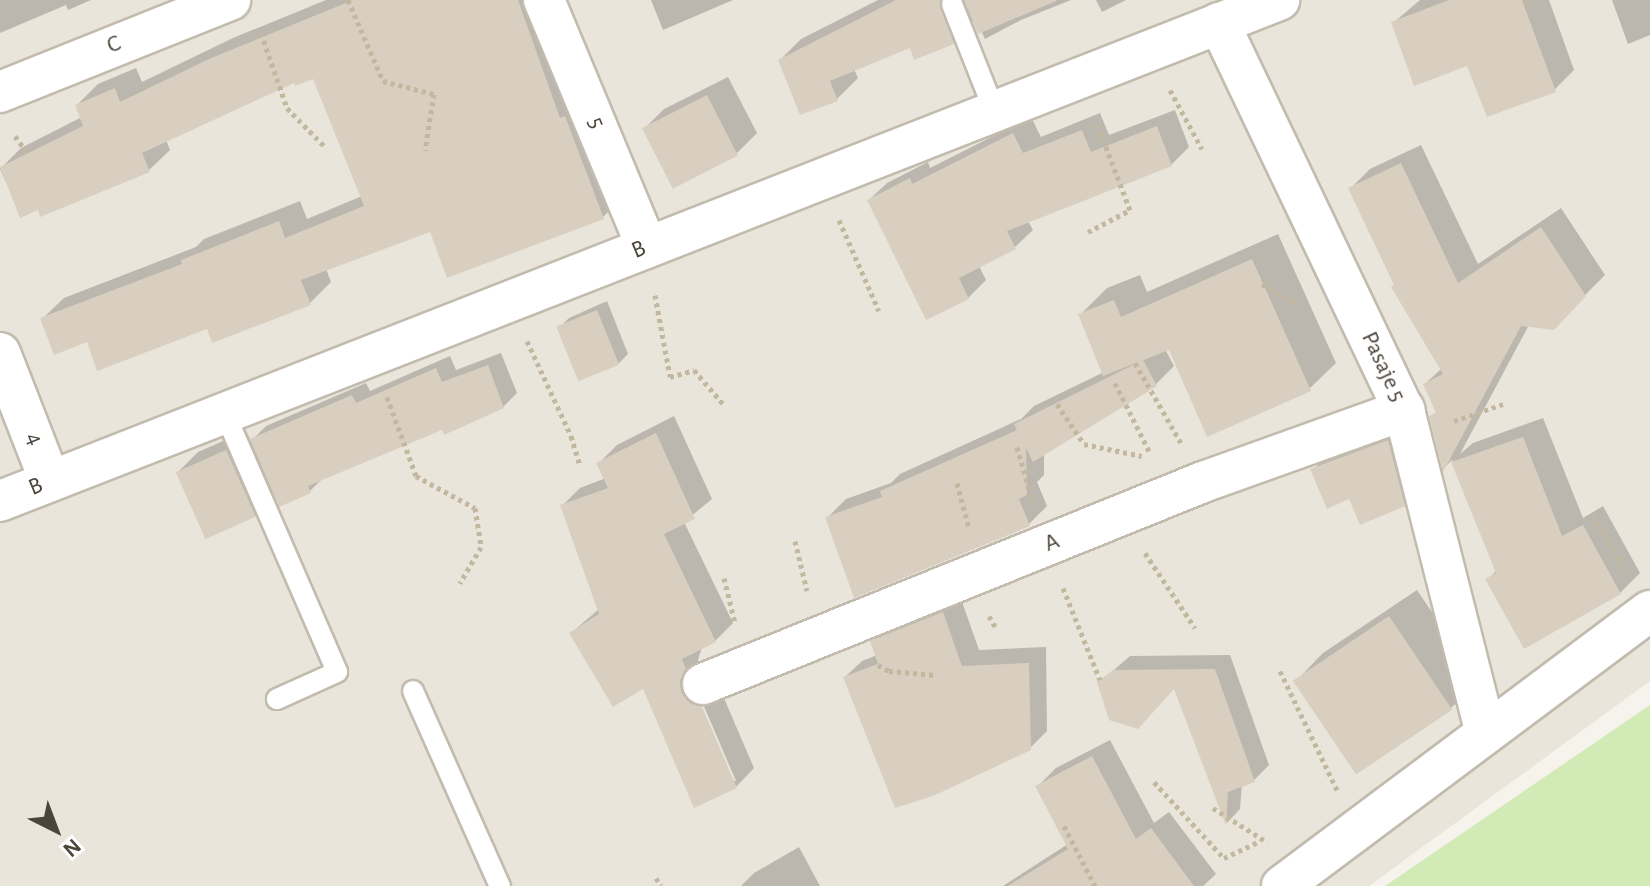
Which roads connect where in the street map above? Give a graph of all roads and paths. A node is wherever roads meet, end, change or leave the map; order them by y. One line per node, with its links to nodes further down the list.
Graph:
1 (230, 0): 12 (street, C)
2 (348, 0): 16 (path)
3 (544, 0): 19 (street, 5)
4 (1279, 0): 8 (street, B)
5 (1525, 0): 7 (path)
6 (952, 4): 13 (lane)
7 (1528, 8)
8 (1219, 23): 10 (street, B); 27 (street, Pasaje 5)
9 (259, 27): 14 (path)
10 (1149, 49): 11 (street, B); 15 (path)
11 (1050, 88): 13 (street, B); 18 (path)
12 (0, 92)
13 (994, 110): 17 (street, B)
14 (326, 148)
15 (1202, 149)
16 (425, 150)
17 (821, 178): 19 (street, B); 21 (path)
18 (1088, 232)
19 (647, 247): 20 (street, B); 26 (path)
20 (508, 302): 22 (street, B); 31 (path)
21 (879, 311)
22 (385, 350): 28 (street, B); 38 (path)
23 (0, 353): 32 (street, 4)
24 (1135, 363): 33 (path)
25 (1115, 383): 30 (path)
26 (725, 406)
27 (1404, 410): 33 (street, A); 46 (street, Pasaje 5)
28 (225, 414): 32 (street, B); 45 (lane)
29 (1017, 447): 37 (path)
30 (1153, 460)
31 (580, 465)
32 (50, 481): 34 (street, B)
33 (1203, 482): 36 (street, A)
34 (0, 501)
35 (1593, 515): 39 (path)
36 (1120, 516): 37 (street, A); 40 (path)
37 (1046, 546): 42 (path); 43 (street, A)
38 (460, 583)
39 (1650, 612): 46 (street)
40 (1195, 628)
41 (1280, 671): 50 (path)
42 (1100, 680)
43 (703, 684)
44 (413, 691): 54 (lane)
45 (277, 699)
46 (1486, 733): 50 (street)
47 (1154, 782): 51 (path)
48 (1213, 808): 51 (path)
49 (1064, 826): 56 (path)
50 (1356, 831): 53 (street)
51 (1264, 839): 53 (path)
52 (656, 878): 55 (path)
53 (1288, 882)
54 (500, 886)
55 (661, 886)
56 (1095, 886)

